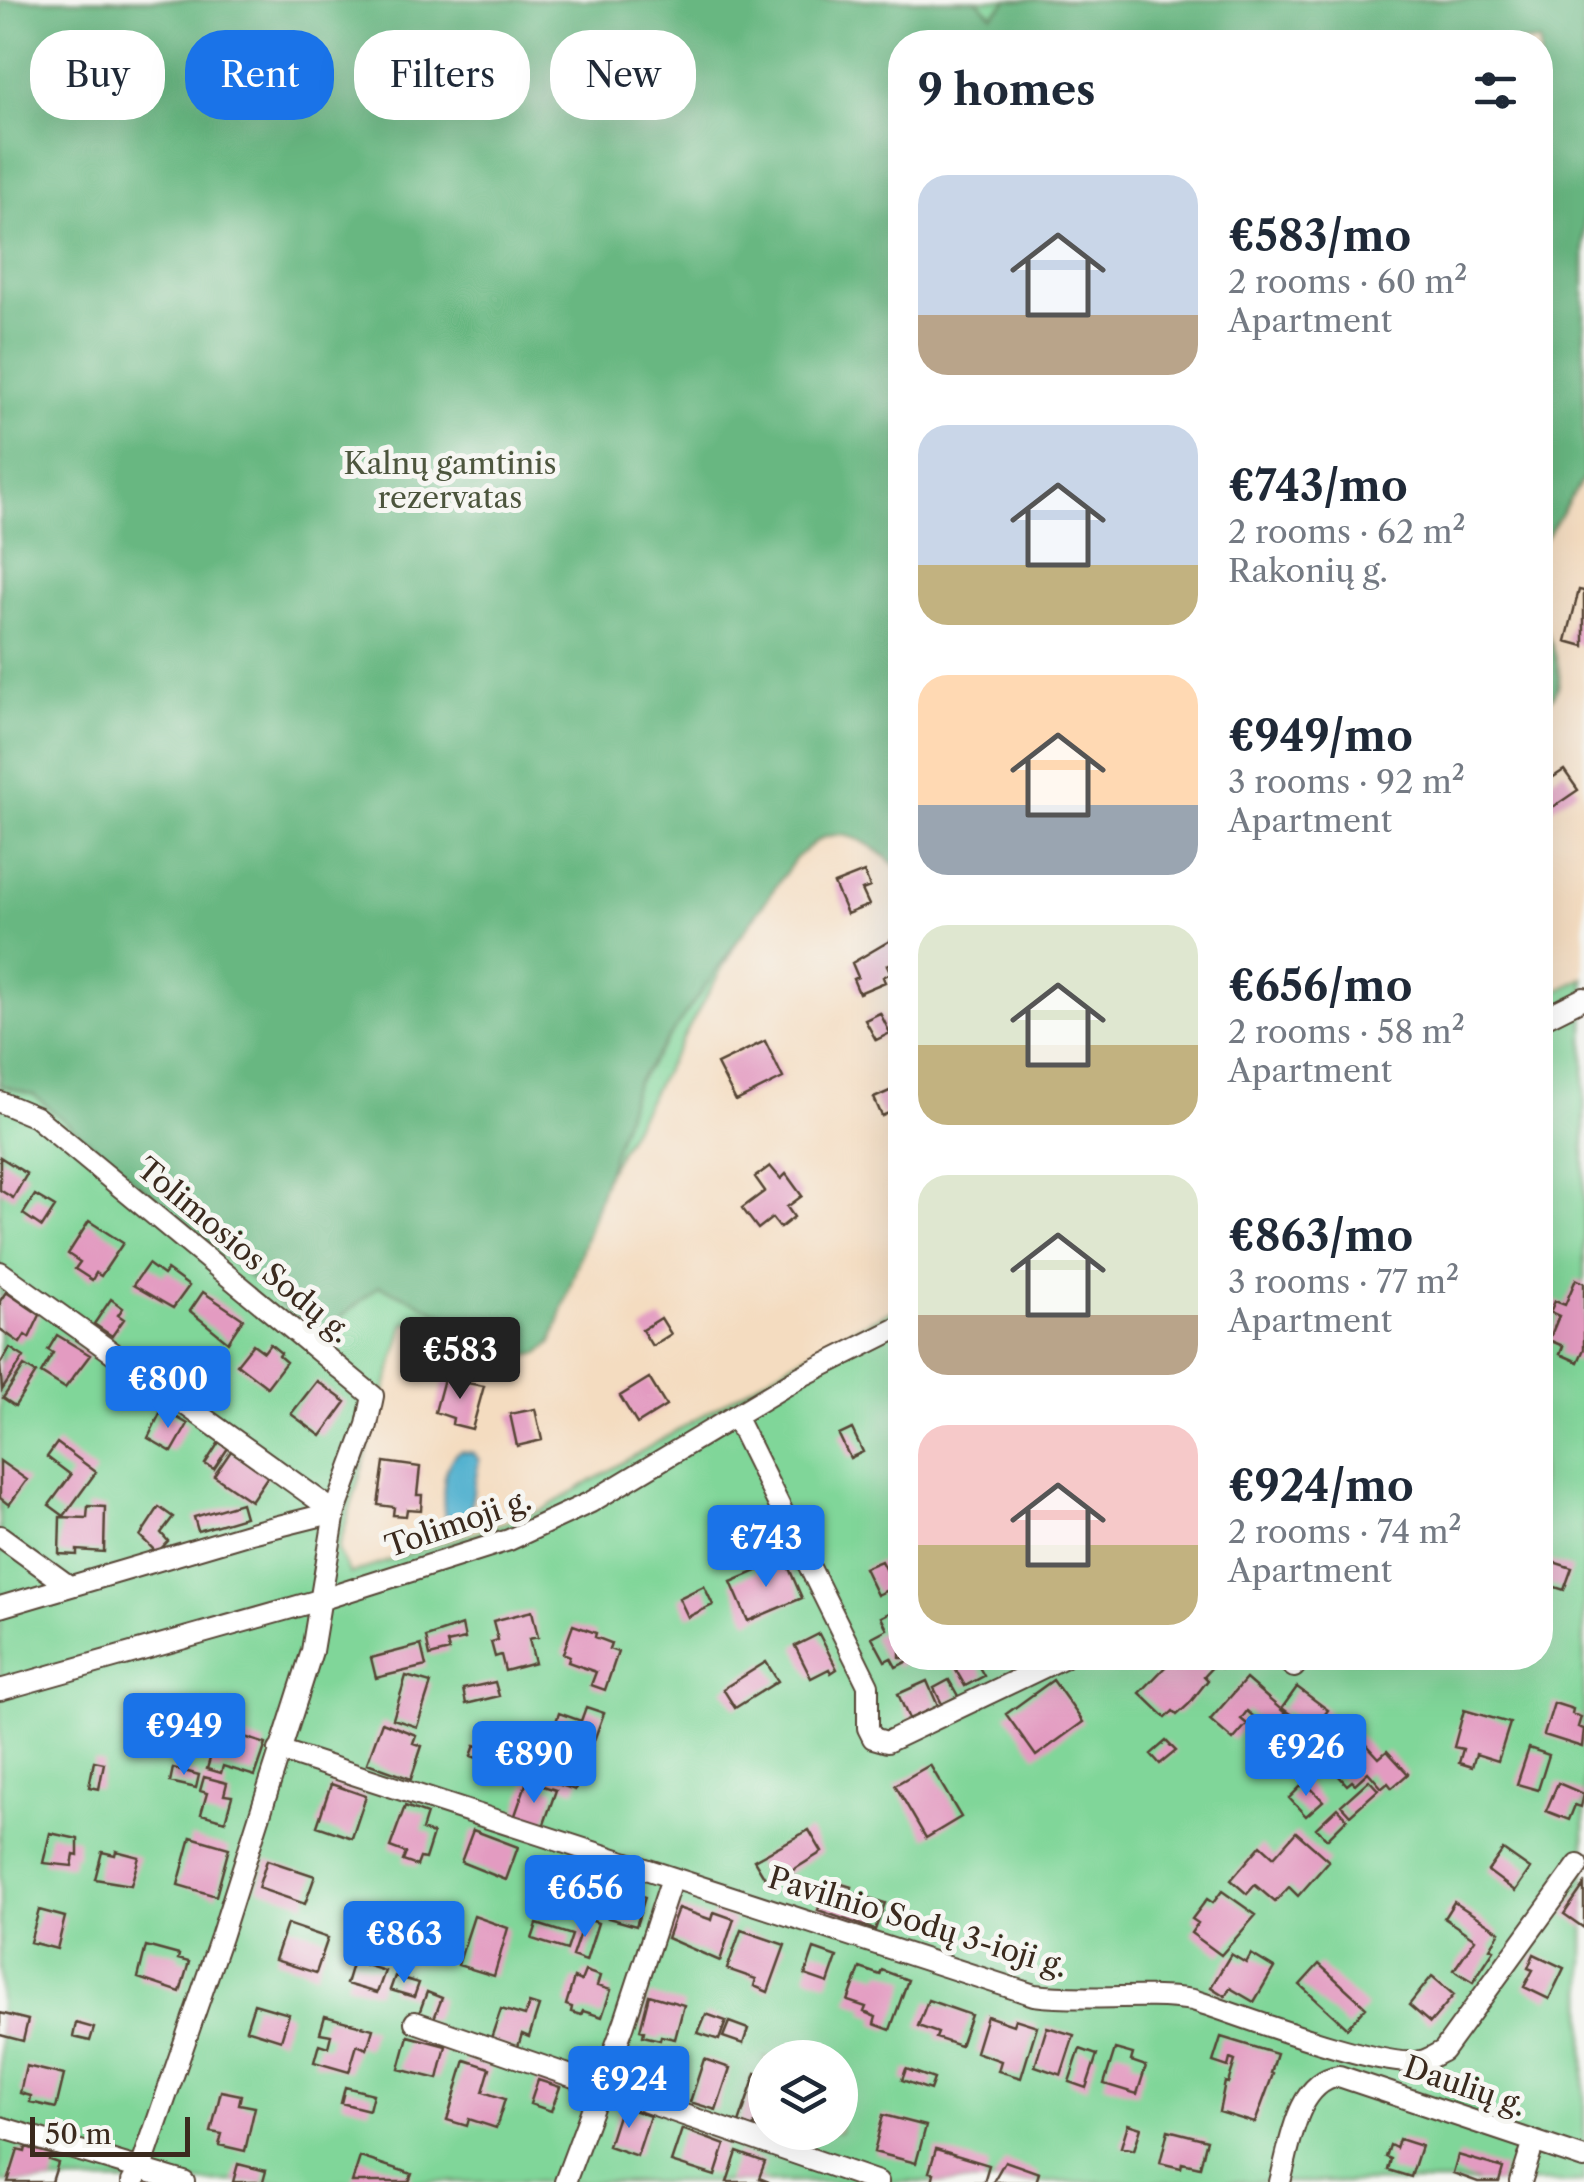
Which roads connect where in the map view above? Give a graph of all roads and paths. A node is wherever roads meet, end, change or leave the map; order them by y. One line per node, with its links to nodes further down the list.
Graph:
1 (1584, 998): 2 (street)
2 (1553, 1014)
3 (0, 1102): 7 (street, Tolimosios Sodų g.)
4 (0, 1272): 7 (street)
5 (888, 1333): 6 (street, Tolimoji g.)
6 (735, 1416): 10 (street, Tolimoji g.); 12 (street)
7 (336, 1512): 9 (street); 10 (street, Tolimosios Sodų g.)
8 (0, 1536): 9 (street)
9 (70, 1586): 11 (street)
10 (322, 1599): 13 (street, Tolimoji g.); 14 (street, Tolimosios Sodų g.)
11 (0, 1607)
12 (1038, 1670)
13 (0, 1690)
14 (279, 1750): 16 (street, Pavilnio Sodų 3-ioji g.); 22 (street, Tolimosios Sodų g.)
15 (1578, 1865): 16 (street, Pavilnio Sodų 3-ioji g.)
16 (672, 1878): 18 (street)
17 (414, 2022): 18 (street)
18 (600, 2087): 24 (street); 25 (street)
19 (0, 2127): 22 (street)
20 (1534, 2141): 21 (street, Daulių g.); 26 (street, Daulių g.); 27 (street)
21 (1584, 2158)
22 (136, 2176): 23 (street)
23 (184, 2182)
24 (565, 2182)
25 (878, 2182)
26 (1280, 2182)
27 (1521, 2182)

